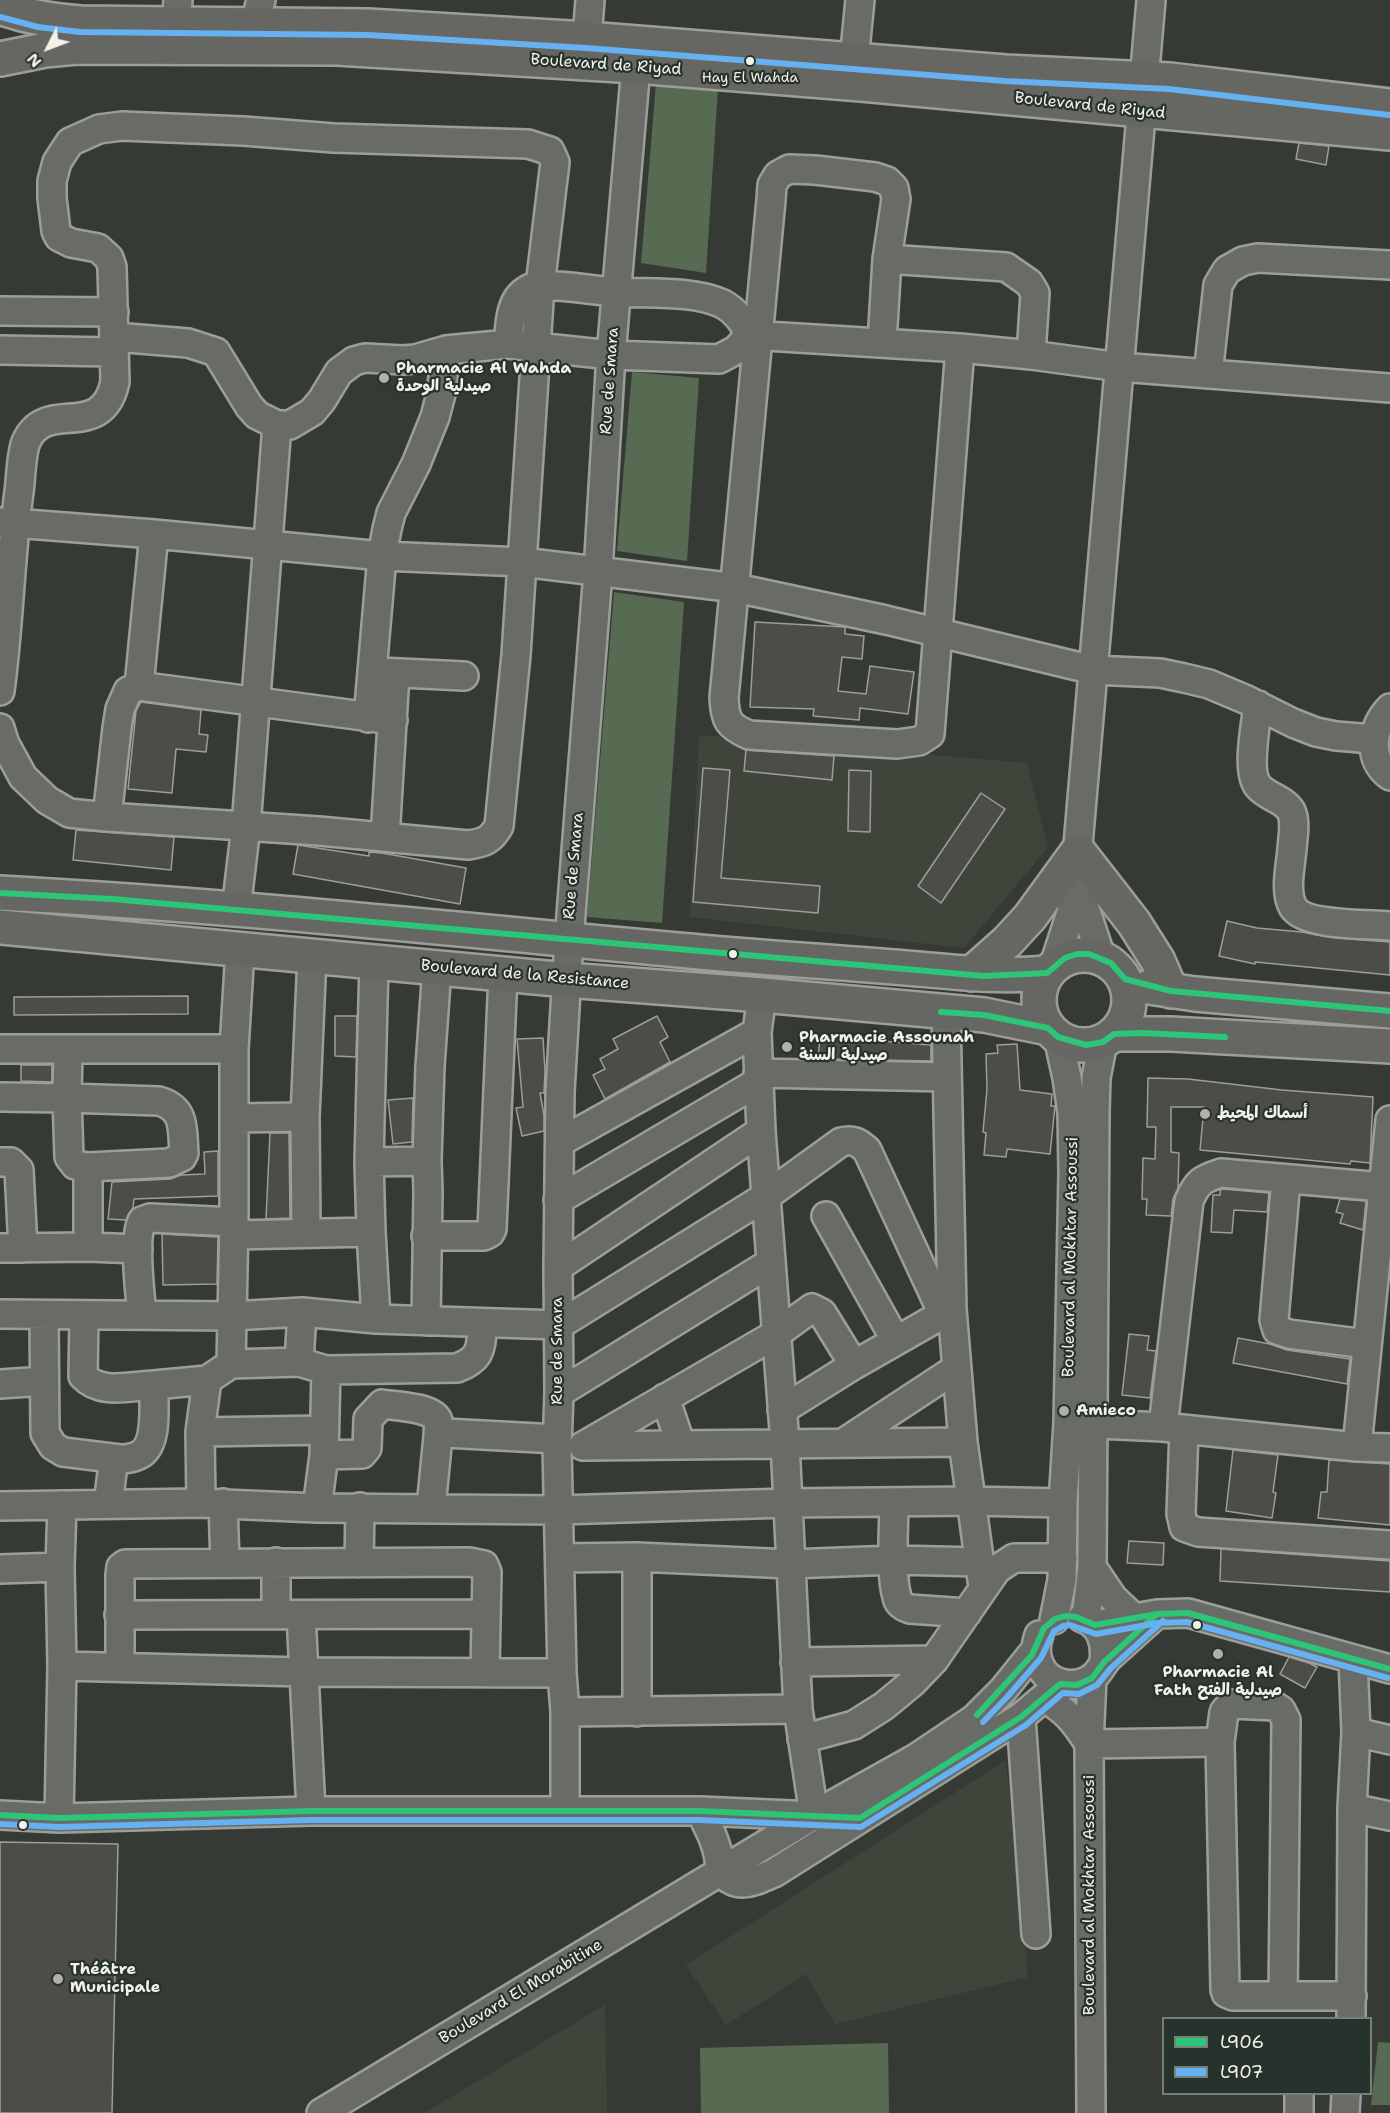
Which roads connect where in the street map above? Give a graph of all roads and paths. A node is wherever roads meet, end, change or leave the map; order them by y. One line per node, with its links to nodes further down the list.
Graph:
1 (590, 0): 7 (street)
2 (860, 0): 9 (street)
3 (1151, 0): 11 (street)
4 (0, 7): 5 (main road, Boulevard de Riyad)
5 (177, 12): 6 (main road, Boulevard de Riyad)
6 (258, 12): 7 (main road, Boulevard de Riyad)
7 (587, 39): 9 (main road, Boulevard de Riyad)
8 (0, 59): 10 (main road, Boulevard de Riyad)
9 (854, 60): 11 (main road, Boulevard de Riyad)
10 (636, 66): 13 (main road, Boulevard de Riyad); 18 (street, Rue de Smara)
11 (1145, 79): 12 (main road, Boulevard de Riyad); 13 (street)
12 (1390, 105)
13 (1142, 111): 14 (main road, Boulevard de Riyad); 30 (street)
14 (1390, 133)
15 (887, 259): 21 (street); 22 (street); 29 (street)
16 (1390, 265): 31 (street)
17 (540, 286): 18 (street); 20 (street); 23 (street); 24 (street)
18 (616, 292): 21 (street); 28 (street, Rue de Smara)
19 (0, 310): 20 (street)
20 (114, 334): 26 (street); 33 (street); 34 (street)
21 (754, 335): 22 (street); 28 (street); 40 (street)
22 (882, 343): 25 (street)
23 (508, 344): 24 (street); 27 (street)
24 (536, 348): 28 (street); 38 (street)
25 (960, 348): 29 (street); 41 (street)
26 (0, 350)
27 (446, 350): 33 (street); 37 (street)
28 (611, 355): 39 (street, Rue de Smara)
29 (1031, 355): 30 (street)
30 (1120, 367): 31 (street); 42 (street)
31 (1208, 374): 32 (street)
32 (1390, 388)
33 (277, 425): 36 (street)
34 (7, 523): 35 (street); 46 (street)
35 (154, 534): 36 (street); 45 (street)
36 (268, 546): 37 (street); 47 (street)
37 (382, 556): 38 (street); 43 (street)
38 (522, 562): 39 (street); 56 (street)
39 (598, 572): 40 (street); 62 (street, Rue de Smara)
40 (736, 588): 41 (street); 41 (street)
41 (939, 633): 42 (street)
42 (1093, 670): 48 (street); 57 (street)
43 (383, 673): 44 (street); 50 (street)
44 (464, 676)
45 (139, 686): 47 (street); 54 (street)
46 (0, 691)
47 (254, 702): 50 (street); 55 (street)
48 (1258, 705): 52 (street); 60 (street)
49 (1390, 708): 52 (street)
50 (381, 719): 56 (street)
51 (0, 728): 54 (street)
52 (1373, 739): 53 (street)
53 (1390, 776)
54 (107, 817): 55 (street)
55 (246, 826): 56 (street); 59 (street)
56 (385, 837)
57 (1076, 866): 67 (street); 68 (street); 70 (main road); 72 (main road)
58 (0, 893): 59 (main road)
59 (236, 909): 62 (main road)
60 (1390, 926)
61 (0, 927): 63 (main road, Boulevard de la Resistance)
62 (569, 940): 70 (main road); 71 (street, Rue de Smara)
63 (240, 950): 64 (main road, Boulevard de la Resistance); 81 (street)
64 (312, 956): 65 (main road, Boulevard de la Resistance); 87 (street)
65 (374, 962): 66 (main road, Boulevard de la Resistance); 94 (street)
66 (437, 968): 69 (main road, Boulevard de la Resistance); 92 (street)
67 (1113, 968): 68 (main road); 72 (main road); 78 (main road)
68 (1050, 969): 70 (main road); 77 (main road)
69 (503, 974): 71 (main road, Boulevard de la Resistance); 104 (street)
70 (971, 974)
71 (567, 980): 73 (main road, Boulevard de la Resistance); 91 (street, Rue de Smara)
72 (1171, 991): 74 (main road)
73 (762, 995): 75 (main road, Boulevard de la Resistance); 76 (street)
74 (1390, 1011)
75 (946, 1013): 77 (main road, Boulevard de la Resistance); 84 (street)
76 (757, 1032): 83 (street); 91 (street)
77 (1053, 1033): 78 (main road); 137 (street, Boulevard al Mokhtar Assoussi)
78 (1109, 1038): 79 (main road); 137 (street, Boulevard al Mokhtar Assoussi)
79 (1390, 1046)
80 (0, 1049): 82 (street)
81 (234, 1049): 82 (street); 88 (street)
82 (68, 1050): 86 (street)
83 (758, 1077): 84 (street); 89 (street); 99 (street)
84 (947, 1077): 112 (street)
85 (0, 1097): 86 (street)
86 (67, 1098): 95 (street); 95 (street)
87 (305, 1117): 88 (street); 103 (street)
88 (234, 1118): 101 (street)
89 (761, 1131): 98 (street); 110 (street)
90 (1389, 1134): 97 (street)
91 (560, 1142): 99 (street, Rue de Smara)
92 (426, 1161): 94 (street); 104 (street)
93 (0, 1162): 107 (street)
94 (369, 1162): 102 (street)
95 (88, 1167): 105 (street)
96 (1286, 1179): 97 (street); 124 (street); 138 (street)
97 (1383, 1187): 106 (street)
98 (765, 1197): 109 (street); 112 (street); 121 (street)
99 (558, 1200): 110 (street, Rue de Smara)
100 (826, 1216): 123 (street)
101 (234, 1228): 103 (street); 108 (street); 117 (street)
102 (371, 1232): 103 (street); 118 (street)
103 (306, 1233)
104 (426, 1236): 119 (street)
105 (88, 1247): 107 (street); 108 (street)
106 (1383, 1247): 124 (street)
107 (11, 1248)
108 (138, 1249): 116 (street)
109 (770, 1263): 122 (street); 134 (street)
110 (558, 1267): 121 (street, Rue de Smara)
111 (302, 1312): 117 (street); 118 (street); 125 (street)
112 (947, 1312): 123 (street); 128 (street)
113 (0, 1314): 114 (street)
114 (44, 1315): 115 (street); 131 (street)
115 (84, 1315): 116 (street); 133 (street)
116 (142, 1315): 117 (street)
117 (232, 1316): 126 (street)
118 (376, 1318): 119 (street)
119 (426, 1321): 120 (street)
120 (483, 1323): 121 (street); 129 (street)
121 (559, 1325): 134 (street, Rue de Smara)
122 (776, 1334): 127 (street); 135 (street); 136 (street)
123 (896, 1341): 127 (street)
124 (1366, 1344): 148 (street)
125 (299, 1362): 126 (street); 129 (street)
126 (231, 1364): 130 (street)
127 (854, 1365): 136 (street)
128 (957, 1368): 142 (street); 144 (street)
129 (326, 1370): 141 (street)
130 (207, 1380): 133 (street); 139 (street)
131 (44, 1381): 132 (street); 150 (street)
132 (0, 1384)
133 (154, 1385): 150 (street)
134 (559, 1393): 145 (street, Rue de Smara)
135 (665, 1398): 146 (street); 147 (street)
136 (782, 1410): 143 (street)
137 (1081, 1423): 138 (street); 155 (street, Boulevard al Mokhtar Assoussi); 173 (street, Boulevard al Mokhtar Assoussi)
138 (1174, 1428): 148 (street); 163 (street)
139 (200, 1432): 141 (street); 153 (street)
140 (438, 1436): 141 (street); 145 (street); 161 (street)
141 (324, 1442): 160 (street)
142 (963, 1442): 144 (street); 151 (street)
143 (785, 1443): 144 (street); 146 (street); 154 (street)
144 (843, 1443)
145 (557, 1444): 147 (street); 162 (street, Rue de Smara)
146 (681, 1445): 147 (street)
147 (583, 1446)
148 (1357, 1447): 149 (street)
149 (1390, 1448)
150 (120, 1458): 156 (street)
151 (971, 1501): 152 (street); 155 (street); 175 (street)
152 (894, 1502): 154 (street); 167 (street)
153 (212, 1503): 156 (street); 160 (street); 169 (street)
154 (787, 1503): 162 (street); 171 (street)
155 (1064, 1503): 166 (street, Boulevard al Mokhtar Assoussi)
156 (108, 1504): 157 (street)
157 (62, 1505): 158 (street); 172 (street)
158 (0, 1506)
159 (360, 1507): 160 (street); 161 (street); 170 (street)
160 (317, 1508)
161 (431, 1508): 162 (street)
162 (559, 1510): 165 (street, Rue de Smara)
163 (1390, 1545)
164 (637, 1557): 165 (street); 171 (street); 197 (street)
165 (560, 1558): 193 (street, Rue de Smara)
166 (1063, 1558): 175 (street); 181 (street, Boulevard al Mokhtar Assoussi)
167 (894, 1560): 171 (street); 175 (street); 176 (street)
168 (276, 1562): 169 (street); 170 (street); 177 (street)
169 (225, 1563): 179 (street)
170 (359, 1563): 178 (street)
171 (790, 1563): 186 (street)
172 (60, 1567): 174 (street); 187 (street)
173 (1092, 1567): 180 (street); 182 (street, Boulevard al Mokhtar Assoussi)
174 (0, 1569)
175 (982, 1575): 176 (street)
176 (966, 1613): 184 (street)
177 (289, 1614): 178 (street); 179 (street); 192 (street)
178 (486, 1614): 191 (street)
179 (119, 1615): 188 (street)
180 (1146, 1616): 182 (street); 185 (street); 190 (street)
181 (1054, 1620): 182 (street); 183 (street)
182 (1090, 1622): 190 (street)
183 (1036, 1650): 194 (street); 209 (street, Boulevard El Morabitine)
184 (934, 1660): 186 (street); 200 (street)
185 (1353, 1660): 189 (street); 199 (street)
186 (795, 1662): 195 (street)
187 (62, 1666): 188 (street); 211 (street)
188 (120, 1666): 192 (street)
189 (1390, 1669)
190 (1098, 1670): 194 (street); 203 (street, Boulevard al Mokhtar Assoussi)
191 (485, 1671): 192 (street); 193 (street)
192 (303, 1672): 205 (street)
193 (562, 1673): 196 (street, Rue de Smara)
194 (1052, 1691): 198 (street); 203 (street)
195 (798, 1709): 197 (street); 200 (street)
196 (565, 1712): 197 (street); 206 (street, Rue de Smara)
197 (637, 1712)
198 (1021, 1717): 212 (street); 214 (street)
199 (1356, 1732): 201 (street); 204 (street)
200 (802, 1739): 209 (street)
201 (1390, 1740)
202 (1220, 1742): 203 (street); 215 (street); 215 (street)
203 (1089, 1743): 220 (street, Boulevard al Mokhtar Assoussi)
204 (1352, 1808): 210 (street); 216 (street)
205 (311, 1811): 206 (street); 211 (street)
206 (565, 1811): 207 (street)
207 (700, 1811): 209 (street); 213 (street)
208 (0, 1815): 211 (street)
209 (814, 1815): 212 (street); 213 (street, Boulevard El Morabitine)
210 (1390, 1816)
211 (59, 1818)
212 (860, 1818): 213 (street)
213 (720, 1871): 219 (street, Boulevard El Morabitine)
214 (1036, 1934)
215 (1294, 2004): 216 (street)
216 (1352, 2007)
217 (1299, 2095): 221 (street)
218 (1346, 2095): 222 (street)
219 (321, 2113)
220 (1091, 2113)
221 (1299, 2113)
222 (1345, 2113)

